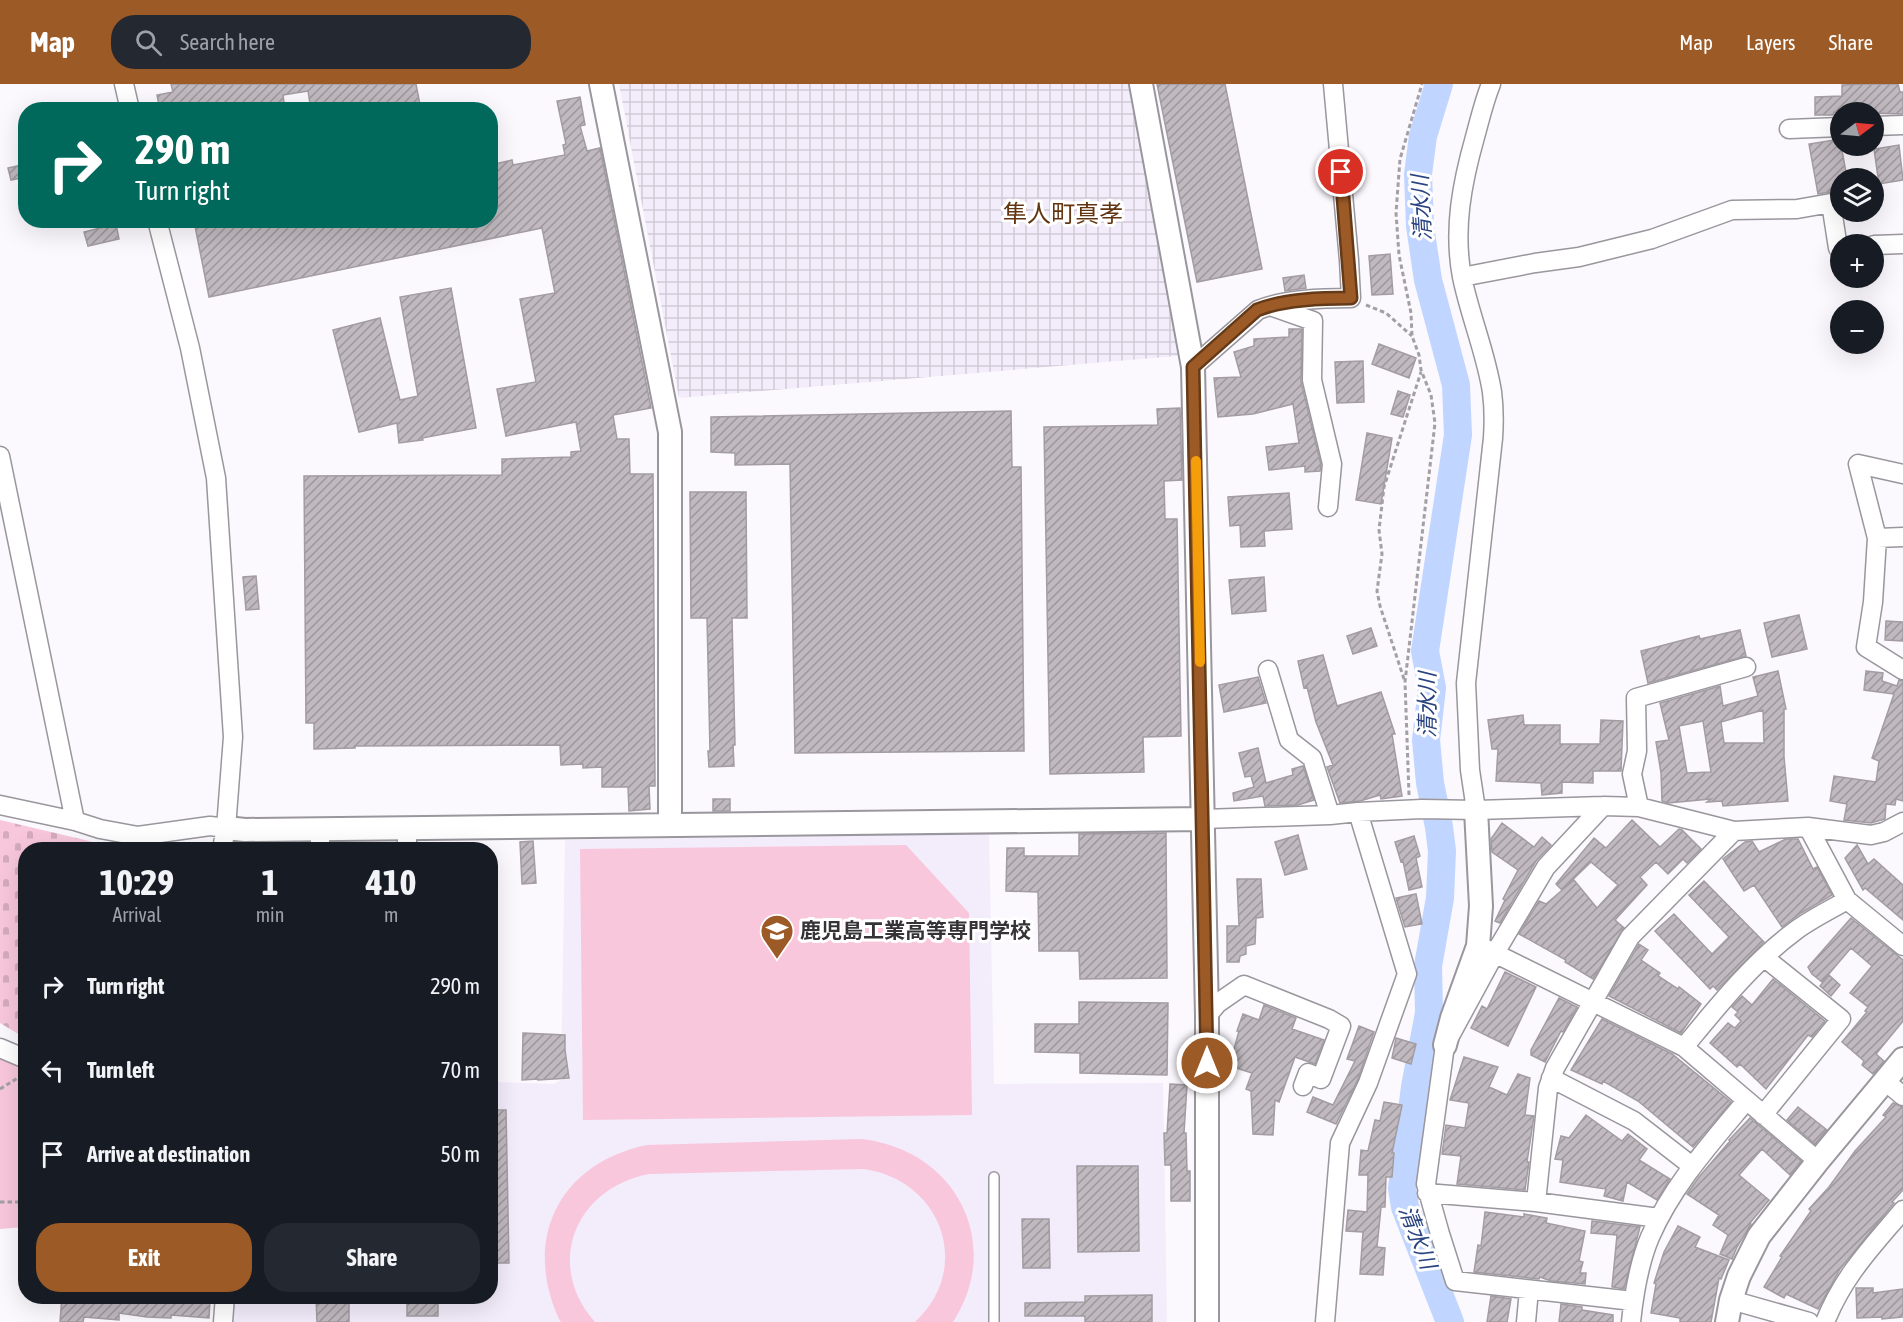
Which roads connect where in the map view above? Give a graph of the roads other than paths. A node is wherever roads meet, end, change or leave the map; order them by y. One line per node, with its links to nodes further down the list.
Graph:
1 (124, 84): 6 (street)
2 (601, 84): 35 (street)
3 (1142, 84): 17 (street)
4 (1333, 84): 16 (street)
5 (1491, 84): 15 (street)
6 (128, 102)
7 (1903, 125): 8 (street)
8 (1884, 126)
9 (1830, 127): 10 (street)
10 (1789, 129)
11 (160, 228): 38 (street)
12 (1836, 234): 15 (street)
13 (1903, 244): 14 (street)
14 (1884, 245)
15 (1462, 277): 29 (street)
16 (1269, 305): 17 (street); 20 (street)
17 (1193, 367): 32 (street)
18 (0, 456): 33 (street)
19 (1903, 474): 22 (street)
20 (1328, 507)
21 (1903, 537): 22 (street)
22 (1877, 538): 25 (street)
23 (1746, 666): 28 (street)
24 (1268, 670): 31 (street)
25 (1903, 670)
26 (0, 805): 33 (street)
27 (1604, 806): 28 (street); 29 (street); 43 (street)
28 (1639, 807): 37 (street)
29 (1476, 810): 30 (street); 43 (street)
30 (1358, 812): 31 (street); 72 (street)
31 (1330, 815): 32 (street)
32 (1203, 819): 35 (street); 46 (street)
33 (75, 821): 38 (street)
34 (1903, 822): 36 (street)
35 (670, 825): 40 (street)
36 (1809, 827): 37 (street); 41 (street)
37 (1734, 831): 45 (street)
38 (224, 839): 39 (street)
39 (320, 839): 40 (street)
40 (407, 839)
41 (1847, 900): 42 (street); 44 (street)
42 (1903, 946)
43 (1487, 949): 45 (street); 47 (street)
44 (1765, 958): 48 (street); 57 (street)
45 (1592, 1001): 48 (street); 52 (street)
46 (1207, 1016): 54 (street); 71 (street)
47 (1445, 1045): 61 (street)
48 (1684, 1047): 56 (street)
49 (0, 1048): 50 (street)
50 (18, 1056)
51 (1903, 1059): 53 (street)
52 (1551, 1078): 59 (street); 62 (street)
53 (1885, 1082): 55 (street); 58 (street)
54 (1303, 1086)
55 (1903, 1096)
56 (1746, 1101): 57 (street); 59 (street)
57 (1763, 1115): 58 (street)
58 (1818, 1161): 68 (street)
59 (1692, 1166): 64 (street)
60 (994, 1177): 70 (lane)
61 (1427, 1193): 62 (street); 65 (street)
62 (1536, 1202): 64 (street)
63 (1903, 1210): 76 (street)
64 (1659, 1218): 66 (street)
65 (1529, 1290): 66 (street); 73 (street)
66 (1633, 1301): 74 (street)
67 (224, 1304): 69 (street)
68 (1729, 1311): 75 (street)
69 (223, 1322)
70 (994, 1322)
71 (1207, 1322)
72 (1325, 1322)
73 (1526, 1322)
74 (1631, 1322)
75 (1809, 1322)
76 (1825, 1322)

